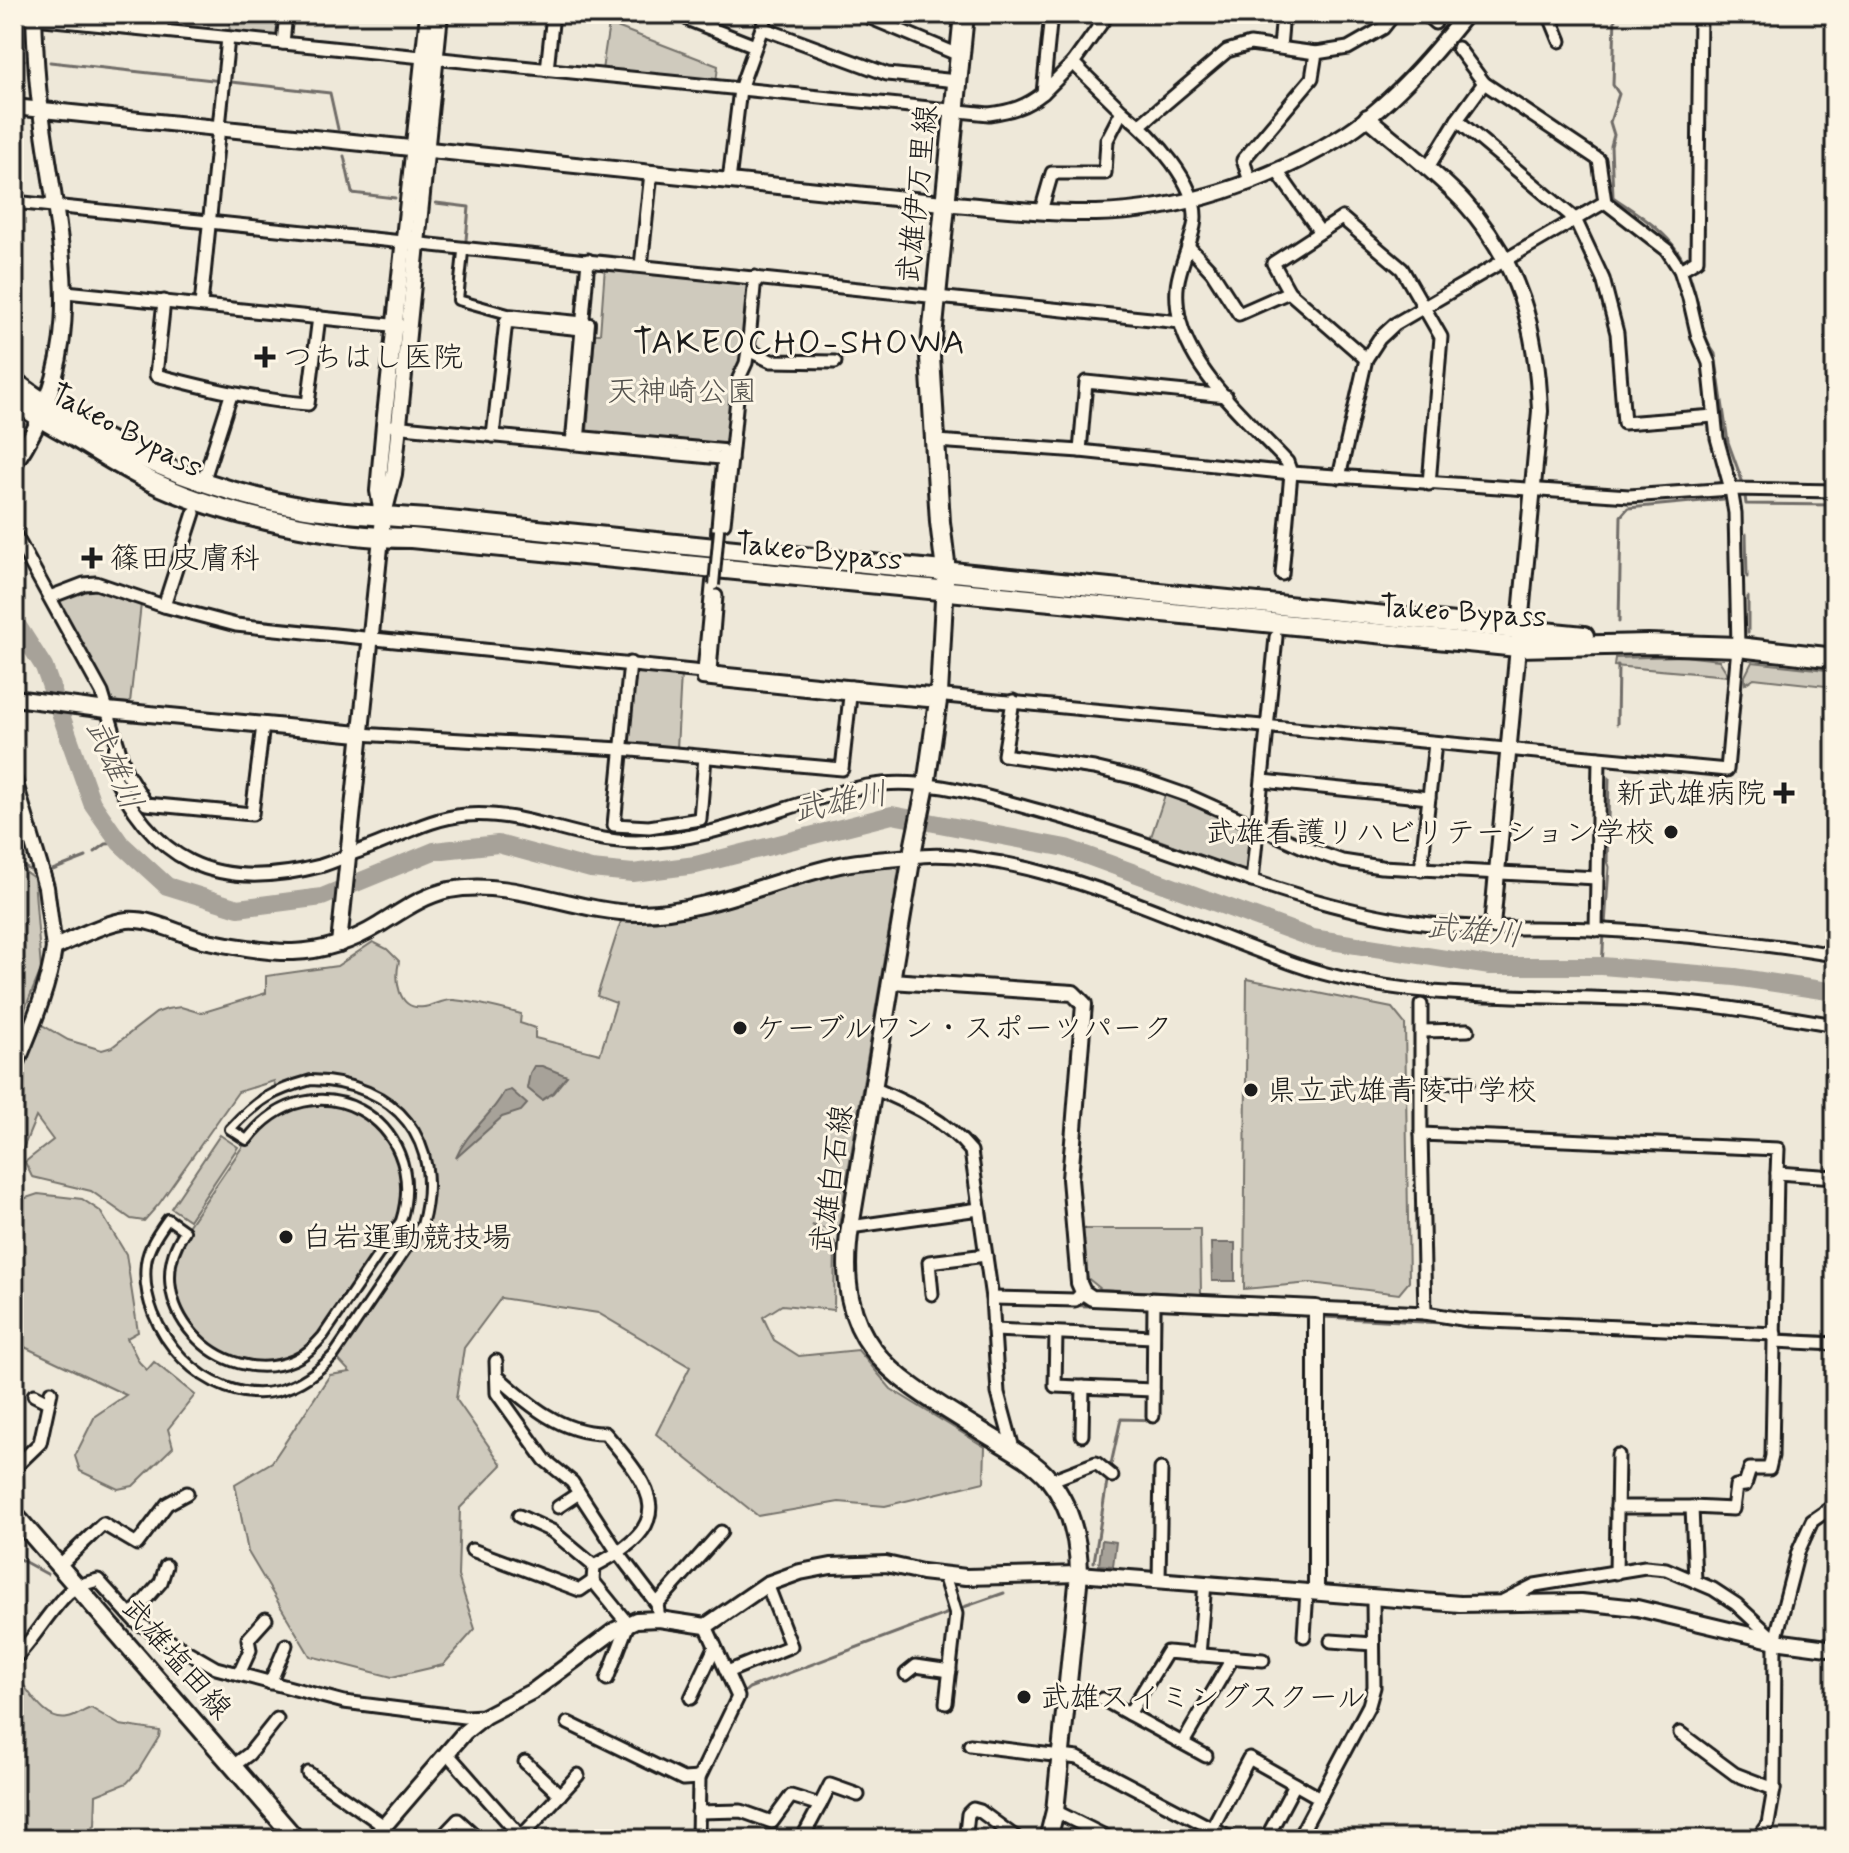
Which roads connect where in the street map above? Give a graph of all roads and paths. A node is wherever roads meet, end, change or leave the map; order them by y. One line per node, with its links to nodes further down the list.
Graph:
1 (164, 14): 22 (street)
2 (286, 14): 25 (street)
3 (428, 14): 31 (street)
4 (440, 14): 31 (street)
5 (553, 14): 33 (street)
6 (691, 14): 26 (street)
7 (767, 14): 21 (street)
8 (964, 14): 30 (main road, 武雄伊万里線)
9 (1051, 14): 37 (street)
10 (1108, 14): 32 (street)
11 (1283, 14): 27 (street)
12 (1394, 14): 29 (street)
13 (1425, 14): 20 (street)
14 (1466, 14): 42 (street)
15 (1549, 14): 24 (street)
16 (1700, 14): 67 (street)
17 (14, 16): 18 (street)
18 (34, 16): 22 (street); 39 (street)
19 (870, 16): 30 (street)
20 (1435, 23)
21 (762, 28): 26 (street); 34 (street)
22 (161, 30): 23 (street)
23 (228, 38): 25 (street); 45 (street)
24 (1560, 41)
25 (283, 43): 31 (street)
26 (755, 46): 36 (street)
27 (1280, 47): 29 (street); 44 (street)
28 (1458, 48): 35 (street)
29 (1316, 53): 51 (street)
30 (959, 55): 34 (main road, 武雄伊万里線)
31 (430, 58): 33 (street); 46 (street)
32 (1073, 63): 37 (street); 40 (street)
33 (547, 70): 36 (street)
34 (957, 81): 41 (main road, 武雄伊万里線)
35 (1484, 83): 43 (street); 54 (street)
36 (740, 89): 41 (street); 50 (street)
37 (1043, 93): 41 (street)
38 (14, 107): 39 (street)
39 (40, 109): 45 (street); 56 (street)
40 (1122, 111): 44 (street); 57 (street)
41 (953, 112): 55 (main road, 武雄伊万里線)
42 (1367, 117): 47 (street); 48 (street)
43 (1457, 120): 47 (street); 58 (street)
44 (1140, 125): 52 (street)
45 (219, 129): 46 (street); 59 (street)
46 (420, 149): 49 (street); 61 (street)
47 (1427, 169): 64 (street)
48 (1277, 171): 51 (street); 60 (street)
49 (651, 173): 50 (street); 66 (street)
50 (729, 181): 55 (street)
51 (1250, 181): 52 (street)
52 (1193, 201): 57 (street); 62 (street)
53 (14, 202): 56 (street)
54 (1605, 202): 58 (street); 67 (street)
55 (943, 203): 57 (street); 71 (main road, 武雄伊万里線)
56 (55, 205): 59 (street); 69 (street)
57 (1041, 211)
58 (1575, 219): 64 (street); 87 (street)
59 (209, 221): 61 (street); 73 (street)
60 (1320, 232): 70 (street); 74 (street)
61 (410, 242): 65 (street); 78 (street)
62 (1188, 246): 70 (street); 76 (street)
63 (463, 252): 77 (street)
64 (1506, 259): 74 (street); 99 (street)
65 (588, 260): 66 (street); 77 (street)
66 (641, 266): 68 (street)
67 (1685, 267): 87 (street)
68 (755, 277): 71 (street); 79 (street)
69 (66, 292): 72 (street); 86 (street)
70 (1289, 292): 80 (street)
71 (935, 296): 76 (street); 90 (main road, 武雄伊万里線)
72 (164, 301): 73 (street); 83 (street)
73 (201, 305): 75 (street)
74 (1425, 306): 80 (street); 98 (street)
75 (319, 317): 78 (street); 83 (street)
76 (1180, 322): 84 (street)
77 (582, 324): 89 (street); 91 (street); 93 (street)
78 (402, 326): 88 (street)
79 (748, 350): 81 (street); 93 (street)
80 (1366, 359): 96 (street)
81 (835, 362)
82 (14, 382): 86 (main road, Takeo Bypass)
83 (231, 395): 97 (street)
84 (1226, 396): 92 (street); 95 (street)
85 (14, 399): 86 (main road, Takeo Bypass)
86 (42, 410): 94 (street); 97 (main road, Takeo Bypass); 106 (main road, Takeo Bypass)
87 (1714, 416): 100 (street)
88 (392, 426): 89 (street); 103 (street)
89 (493, 436): 91 (street)
90 (936, 441): 92 (street); 107 (main road, 武雄伊万里線)
91 (572, 444): 93 (street)
92 (1080, 451): 95 (street)
93 (725, 458): 104 (street)
94 (14, 464)
95 (1291, 473): 96 (street); 108 (street)
96 (1339, 477): 98 (street)
97 (203, 482): 103 (main road, Takeo Bypass)
98 (1429, 484): 99 (street)
99 (1533, 489): 100 (street); 115 (street)
100 (1731, 489): 101 (street); 116 (street)
101 (1835, 491)
102 (194, 513): 112 (street)
103 (383, 518): 106 (street); 107 (main road, Takeo Bypass)
104 (720, 529): 109 (street, bridge)
105 (14, 533): 111 (street)
106 (381, 538): 110 (main road, Takeo Bypass); 114 (street)
107 (946, 571): 110 (main road, 武雄白石線); 115 (main road, Takeo Bypass)
108 (1282, 574)
109 (714, 588): 119 (street)
110 (945, 592): 115 (main road, Takeo Bypass); 122 (main road, 武雄白石線)
111 (50, 597): 112 (street); 124 (street)
112 (164, 606): 114 (street)
113 (1276, 637): 126 (street)
114 (370, 638): 118 (street); 127 (street)
115 (1519, 638): 116 (main road, Takeo Bypass); 131 (street)
116 (1738, 647): 117 (main road, Takeo Bypass); 133 (street)
117 (1835, 658)
118 (630, 663): 119 (street); 130 (street)
119 (705, 671): 120 (street)
120 (850, 693): 122 (street); 132 (street)
121 (19, 698): 124 (street)
122 (933, 698): 123 (street); 136 (main road, 武雄白石線)
123 (1013, 701): 126 (street); 138 (street)
124 (102, 709): 125 (street); 129 (street)
125 (263, 725): 127 (street); 129 (street)
126 (1268, 727): 128 (street); 135 (street)
127 (359, 734): 130 (street); 140 (street)
128 (1435, 743): 131 (street); 137 (street)
129 (117, 746): 140 (street)
130 (621, 749): 132 (street); 132 (street)
131 (1509, 749): 133 (street); 142 (street)
132 (705, 757)
133 (1599, 758): 143 (street)
134 (14, 780): 148 (street)
135 (1263, 781): 137 (street); 138 (street)
136 (926, 786): 139 (main road, 武雄白石線); 140 (street); 144 (street)
137 (1429, 798): 141 (street)
138 (1258, 827): 141 (street); 144 (street)
139 (912, 853): 147 (street); 150 (main road, 武雄白石線); 152 (street)
140 (346, 860): 147 (street)
141 (1421, 870): 142 (street)
142 (1496, 875): 143 (street); 145 (street)
143 (1597, 878): 146 (street)
144 (1252, 881): 145 (street)
145 (1492, 926): 146 (street)
146 (1596, 930): 149 (street)
147 (339, 936): 148 (street)
148 (54, 948): 155 (street)
149 (1835, 955)
150 (891, 981): 158 (main road, 武雄白石線); 166 (street)
151 (1421, 1005): 154 (street)
152 (1835, 1025)
153 (1468, 1030): 154 (street)
154 (1422, 1031): 157 (street)
155 (14, 1070)
156 (1468, 1082): 157 (street)
157 (1422, 1083): 159 (street)
158 (873, 1088): 163 (street); 164 (main road, 武雄白石線)
159 (1421, 1134): 161 (street); 171 (street)
160 (247, 1140): 160 (street)
161 (1777, 1173): 162 (street); 175 (street)
162 (1835, 1177)
163 (979, 1209): 164 (street); 165 (street)
164 (850, 1227): 184 (main road, 武雄白石線)
165 (986, 1255): 167 (street); 168 (street)
166 (1083, 1292): 168 (street); 169 (street)
167 (932, 1294)
168 (992, 1298): 172 (street)
169 (1154, 1306): 170 (street); 174 (street)
170 (1316, 1308): 171 (street); 213 (street)
171 (1425, 1313): 175 (street)
172 (994, 1330): 173 (street); 184 (street)
173 (1056, 1333): 174 (street); 179 (street)
174 (1153, 1337): 180 (street)
175 (1775, 1337): 176 (street); 195 (street)
176 (1835, 1344)
177 (496, 1361): 178 (street)
178 (498, 1377): 191 (street); 200 (street)
179 (1083, 1387): 180 (street); 183 (street)
180 (1153, 1390): 182 (street)
181 (34, 1395): 186 (street)
182 (1153, 1416)
183 (1082, 1435)
184 (1014, 1452): 189 (main road, 武雄白石線)
185 (1618, 1455): 194 (street)
186 (14, 1468)
187 (1161, 1469): 207 (street)
188 (1109, 1473): 189 (street)
189 (1049, 1481): 205 (main road, 武雄白石線)
190 (187, 1493): 201 (street)
191 (579, 1493): 193 (street); 200 (street)
192 (1835, 1505): 224 (street)
193 (558, 1507)
194 (1617, 1507): 195 (street); 204 (street)
195 (1692, 1507): 209 (street)
196 (14, 1514): 201 (main road, 武雄塩田線)
197 (519, 1516): 203 (street)
198 (721, 1532): 216 (street)
199 (472, 1550): 208 (street)
200 (619, 1554): 203 (street); 216 (street)
201 (60, 1565): 212 (main road, 武雄塩田線)
202 (166, 1566): 217 (street)
203 (594, 1566): 208 (street)
204 (1616, 1573): 209 (street); 215 (street)
205 (1079, 1574): 206 (street); 207 (street); 251 (main road, 武雄白石線)
206 (944, 1575): 211 (street); 233 (street)
207 (1159, 1580): 210 (street)
208 (593, 1581): 220 (street)
209 (1695, 1581): 224 (street)
210 (1205, 1583): 213 (street); 229 (street)
211 (767, 1584): 221 (street); 234 (street)
212 (78, 1586): 217 (street); 231 (street); 253 (main road, 武雄塩田線)
213 (1311, 1591): 214 (street); 222 (street)
214 (1373, 1599): 215 (street); 225 (street)
215 (1501, 1602): 224 (street)
216 (657, 1604): 219 (street)
217 (131, 1616): 235 (street)
218 (266, 1619): 235 (street)
219 (659, 1619): 220 (street); 221 (street)
220 (628, 1624): 237 (street); 243 (street)
221 (706, 1626): 227 (street)
222 (1304, 1636)
223 (1331, 1641): 225 (street)
224 (1775, 1641): 228 (street); 258 (street)
225 (1373, 1644): 261 (street)
226 (286, 1645): 238 (street)
227 (715, 1647): 234 (street); 239 (street)
228 (1835, 1649)
229 (1199, 1655): 230 (street); 242 (street)
230 (1233, 1657): 232 (street); 247 (street)
231 (14, 1659)
232 (1263, 1660)
233 (950, 1671): 236 (street); 241 (street)
234 (727, 1672): 256 (street)
235 (239, 1674): 238 (street)
236 (906, 1674)
237 (607, 1679)
238 (270, 1683): 243 (street)
239 (691, 1698)
240 (1102, 1699): 242 (street)
241 (946, 1703)
242 (1129, 1714): 247 (street)
243 (485, 1716): 249 (street)
244 (277, 1719): 253 (street)
245 (568, 1723): 256 (street)
246 (1680, 1733): 258 (street)
247 (1183, 1743): 250 (street)
248 (970, 1745): 251 (street)
249 (446, 1752): 265 (street); 269 (street)
250 (1206, 1756)
251 (1061, 1757): 263 (main road, 武雄白石線); 266 (street)
252 (525, 1762): 259 (street)
253 (233, 1766): 270 (main road, 武雄塩田線)
254 (308, 1773): 265 (street)
255 (578, 1775): 259 (street)
256 (699, 1778): 264 (street)
257 (1295, 1784): 261 (street); 266 (street); 279 (street)
258 (1774, 1789): 281 (street)
259 (560, 1795): 269 (street)
260 (858, 1795): 262 (street)
261 (1320, 1798): 280 (street)
262 (820, 1805): 264 (street); 267 (street)
263 (1055, 1811): 276 (main road, 武雄白石線); 277 (street)
264 (698, 1812): 274 (street)
265 (384, 1826): 271 (street)
266 (1212, 1828): 278 (street)
267 (805, 1833)
268 (966, 1833): 275 (street)
269 (521, 1838)
270 (296, 1839)
271 (373, 1839)
272 (440, 1839): 273 (street)
273 (479, 1839)
274 (698, 1839)
275 (1018, 1839)
276 (1048, 1839)
277 (1111, 1839)
278 (1232, 1839)
279 (1266, 1839)
280 (1298, 1839)
281 (1757, 1839)

